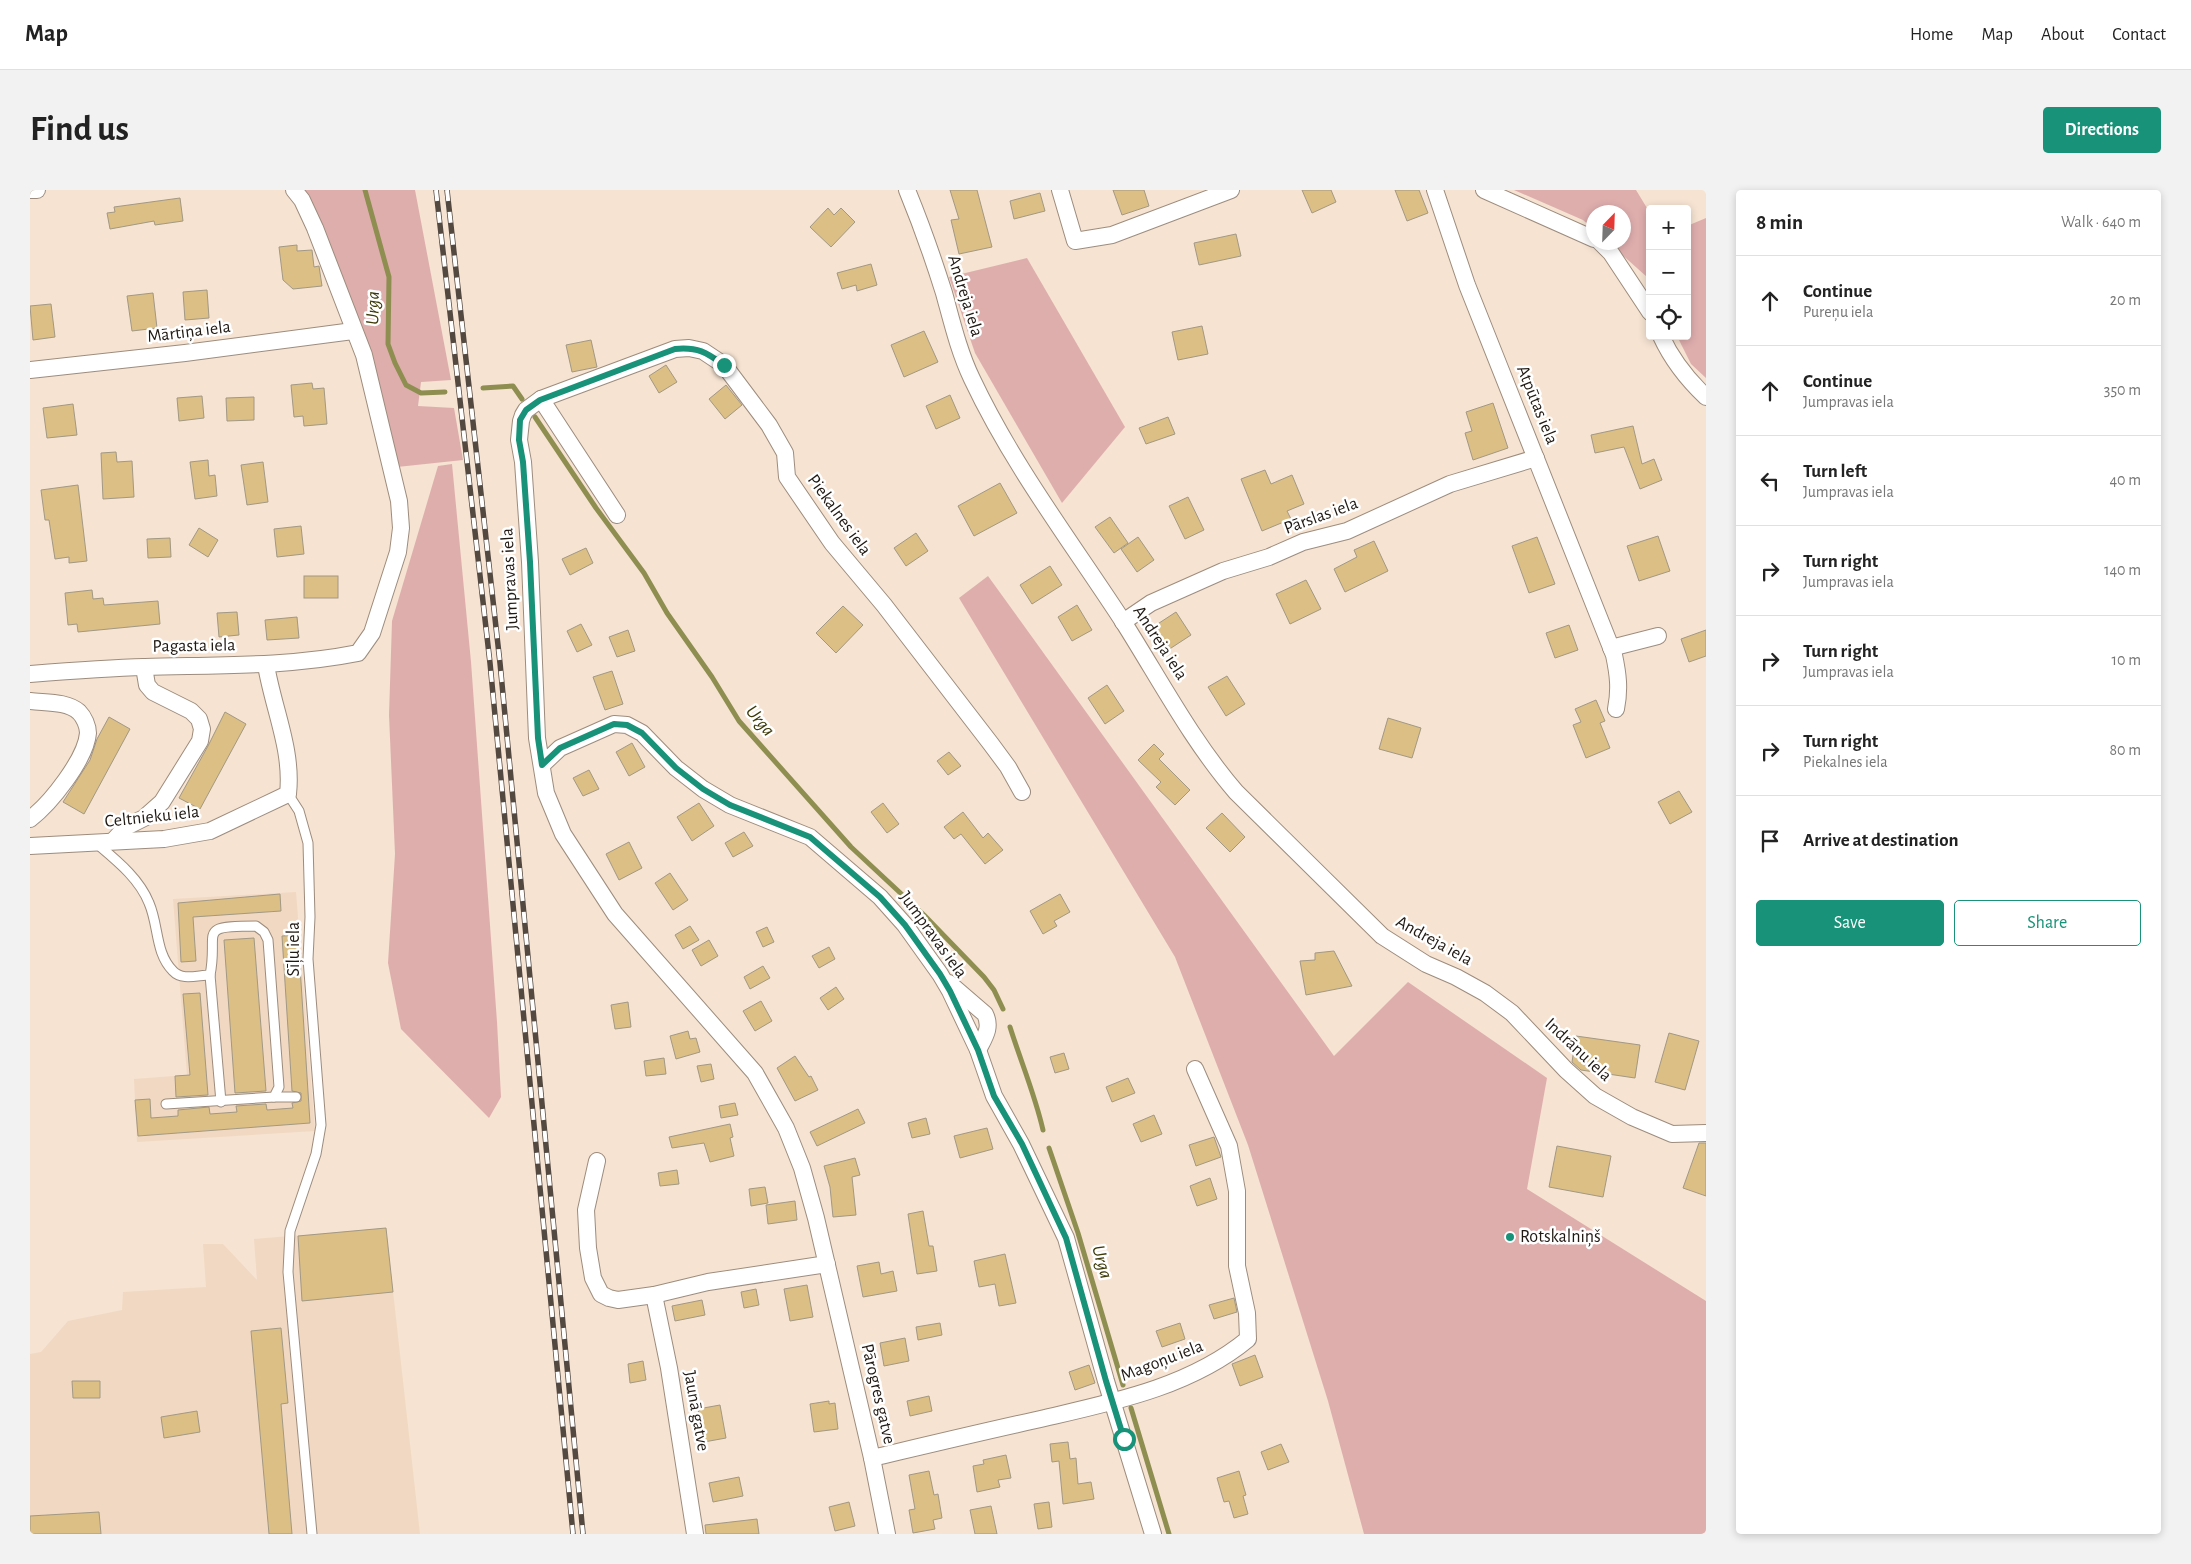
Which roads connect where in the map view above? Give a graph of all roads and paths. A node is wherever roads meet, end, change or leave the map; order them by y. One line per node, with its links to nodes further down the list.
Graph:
1 (30, 190): 2 (street)
2 (37, 190)
3 (294, 190): 12 (street)
4 (907, 190): 19 (street, Andreja iela)
5 (1060, 190): 6 (street)
6 (1231, 190)
7 (1435, 190): 17 (street, Atpūtas iela)
8 (1484, 190): 9 (street)
9 (1586, 235)
10 (1608, 250): 11 (street)
11 (1646, 306)
12 (353, 331): 14 (street, Mārtiņa iela); 22 (street, Pagasta iela)
13 (1663, 340): 15 (street)
14 (30, 370)
15 (1706, 397)
16 (540, 400): 18 (street); 27 (street, Jumpravas iela); 28 (street, Piekalnes iela)
17 (1536, 458): 19 (street, Pārslas iela); 21 (street, Atpūtas iela)
18 (617, 515)
19 (1123, 622): 36 (street, Andreja iela)
20 (1658, 636): 21 (street)
21 (1608, 641): 26 (street, Atpūtas iela)
22 (266, 665): 23 (street, Pagasta iela); 29 (street)
23 (144, 667): 24 (street, Pagasta iela); 31 (street)
24 (30, 674)
25 (30, 701): 30 (street)
26 (1616, 708)
27 (542, 765): 34 (street, Jumpravas iela); 45 (street, Jumpravas iela)
28 (1022, 792)
29 (288, 794): 31 (street, Celtnieku iela); 49 (lane, Sīļu iela)
30 (30, 819)
31 (113, 841): 32 (street, Celtnieku iela)
32 (96, 843): 33 (street, Celtnieku iela); 35 (lane)
33 (30, 846)
34 (940, 974): 37 (street, Jumpravas iela); 37 (street)
35 (210, 975): 39 (lane); 41 (lane)
36 (1512, 1014): 43 (street, Indrānu iela)
37 (978, 1050): 47 (street, Jumpravas iela)
38 (1195, 1070): 47 (street, Magoņu iela)
39 (274, 1096): 40 (lane); 41 (lane)
40 (296, 1097)
41 (221, 1102): 42 (lane)
42 (166, 1104)
43 (1706, 1133)
44 (597, 1161): 46 (street)
45 (827, 1264): 46 (street); 48 (street, Pārogres gatve)
46 (654, 1295): 50 (street, Jaunā gatve)
47 (1113, 1402): 48 (street, Magoņu iela); 52 (street, Jumpravas iela)
48 (872, 1458): 51 (street, Pārogres gatve)
49 (312, 1534)
50 (695, 1534)
51 (888, 1534)
52 (1153, 1534)

